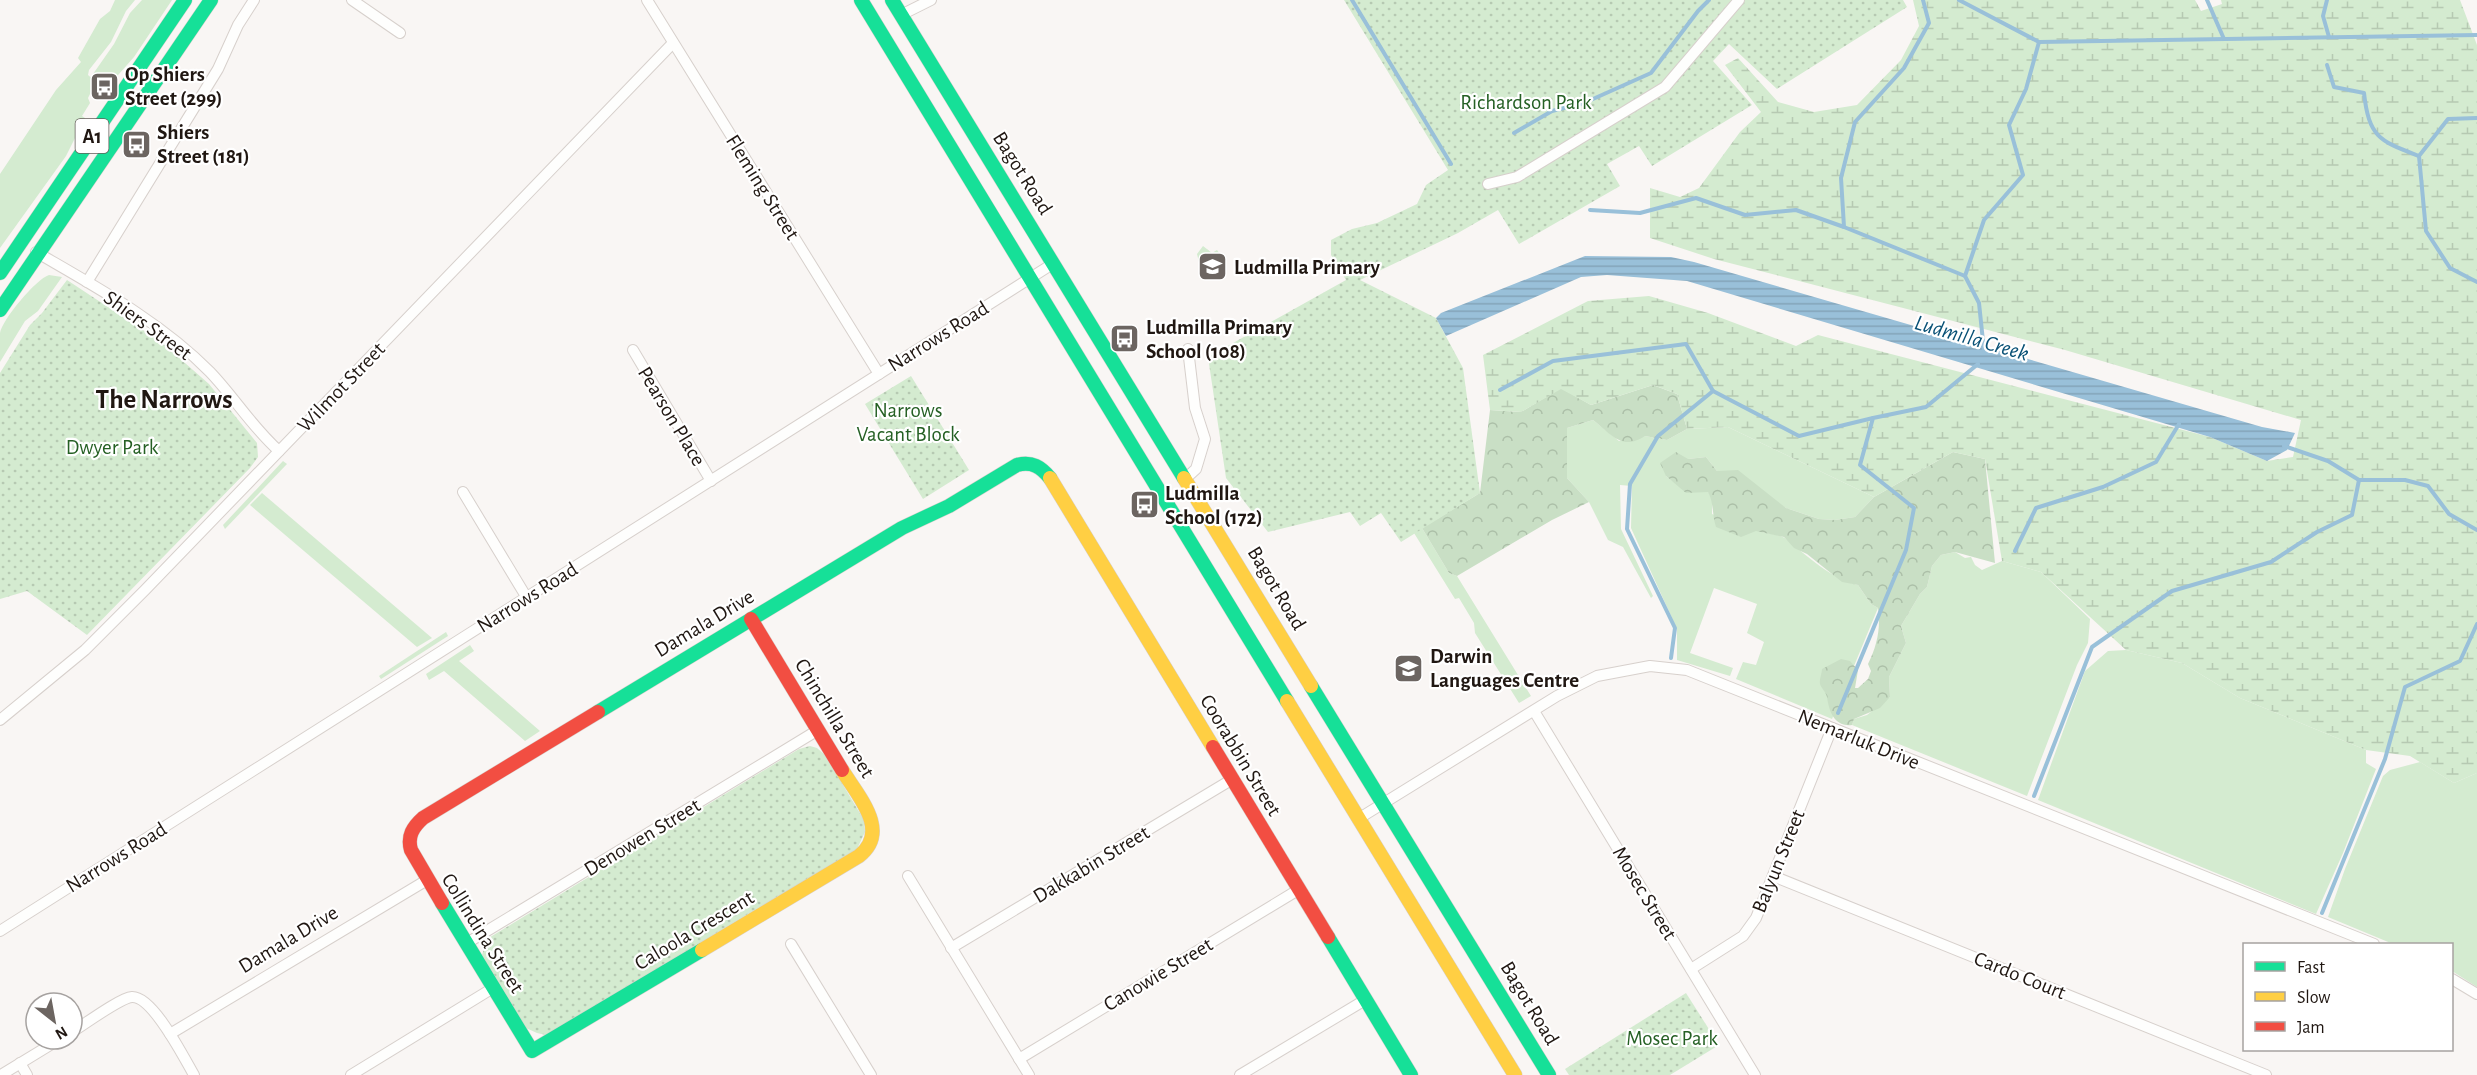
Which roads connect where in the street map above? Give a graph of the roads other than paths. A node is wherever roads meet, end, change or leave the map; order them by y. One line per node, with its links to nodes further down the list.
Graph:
1 (184, 0): 16 (main road, A1)
2 (211, 0): 17 (main road, A1)
3 (254, 0): 21 (street)
4 (352, 0): 13 (street)
5 (647, 0): 14 (street, Fleming Street)
6 (856, 0): 11 (main road)
7 (861, 0): 11 (main road)
8 (892, 0): 12 (main road, Bagot Road)
9 (931, 0): 12 (street)
10 (1740, 0): 15 (street)
11 (870, 15): 20 (main road)
12 (901, 15): 18 (main road, Bagot Road)
13 (400, 33)
14 (672, 43): 25 (street, Fleming Street); 26 (street, Wilmot Street)
15 (1488, 184)
16 (21, 243): 17 (street, Shiers Street); 19 (main road, A1)
17 (38, 254): 21 (street, Shiers Street); 22 (main road, A1)
18 (1054, 263): 20 (street, Narrows Road); 28 (main road, Bagot Road)
19 (0, 273)
20 (1029, 279): 25 (street, Narrows Road); 39 (main road)
21 (87, 282): 26 (street, Shiers Street)
22 (0, 310)
23 (1188, 349): 28 (street)
24 (633, 350): 29 (street, Pearson Place)
25 (879, 374): 29 (street, Narrows Road)
26 (279, 451): 34 (street, Wilmot Street)
27 (1029, 462): 32 (main road, Damala Drive); 37 (main road, Coorabbin Street)
28 (1185, 479): 38 (main road, Bagot Road)
29 (711, 481): 31 (street, Narrows Road)
30 (463, 492): 31 (street)
31 (527, 598): 46 (street, Narrows Road)
32 (751, 619): 36 (main road, Chinchilla Street); 40 (main road, Damala Drive)
33 (1534, 711): 35 (street, Nemarluk Drive); 38 (street, Nemarluk Drive); 51 (street, Mosec Street)
34 (0, 720)
35 (1832, 728): 43 (street, Balyun Street); 48 (street, Nemarluk Drive)
36 (818, 730): 41 (main road, Chinchilla Street); 47 (street, Denowen Street)
37 (1231, 780): 45 (main road, Coorabbin Street); 50 (street, Dakkabin Street)
38 (1384, 803): 39 (street, Nemarluk Drive); 71 (main road, Bagot Road)
39 (1358, 819): 70 (main road)
40 (410, 833): 44 (main road, Collindina Street)
41 (873, 840): 59 (main road, Caloola Crescent)
42 (908, 876): 50 (street)
43 (1773, 876): 51 (street, Balyun Street); 73 (street, Cardo Court)
44 (426, 880): 47 (main road, Collindina Street); 57 (street, Damala Drive)
45 (1298, 890): 55 (main road, Coorabbin Street); 60 (street, Canowie Street)
46 (0, 931)
47 (467, 943): 53 (main road, Collindina Street)
48 (2369, 943)
49 (791, 944): 66 (street)
50 (951, 948): 60 (street)
51 (1691, 969): 72 (street, Mosec Street)
52 (2453, 980): 54 (street)
53 (493, 988): 59 (main road, Collindina Street); 65 (street)
54 (2477, 994)
55 (1365, 1000): 68 (street); 69 (main road, Coorabbin Street)
56 (84, 1024): 57 (street)
57 (170, 1034): 64 (street)
58 (40, 1051): 61 (street)
59 (532, 1051)
60 (1019, 1059): 67 (street)
61 (21, 1063): 62 (street); 63 (street)
62 (1, 1075)
63 (27, 1075)
64 (194, 1075)
65 (351, 1075)
66 (871, 1075)
67 (1029, 1075)
68 (1240, 1075)
69 (1411, 1075)
70 (1515, 1075)
71 (1549, 1075)
72 (1755, 1075)
73 (2266, 1075)

